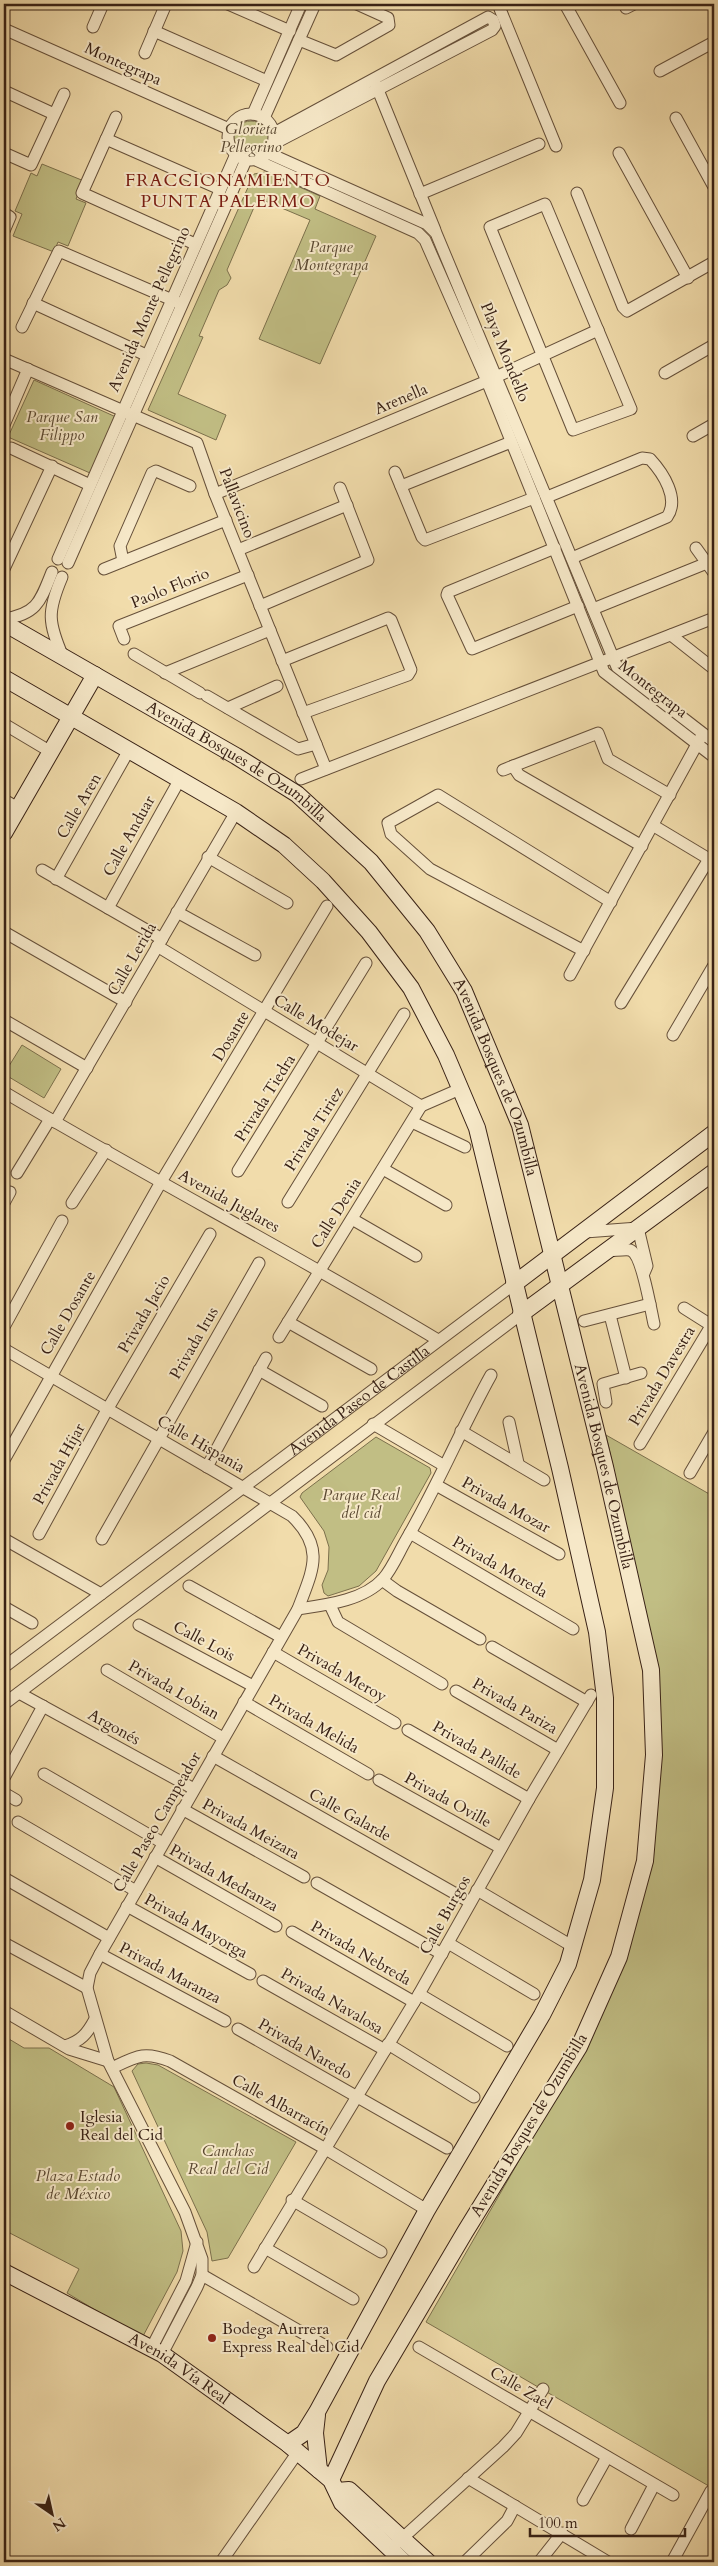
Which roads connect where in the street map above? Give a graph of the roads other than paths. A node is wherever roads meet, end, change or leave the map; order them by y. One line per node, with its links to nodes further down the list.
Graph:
1 (166, 4): 11 (street)
2 (228, 4): 12 (street)
3 (302, 4): 12 (street)
4 (315, 4): 13 (street)
5 (357, 4): 13 (street)
6 (499, 4): 31 (street)
7 (565, 4): 22 (street)
8 (99, 5): 9 (street)
9 (93, 28)
10 (4, 29): 27 (street, Montegrapa)
11 (154, 31): 15 (street); 18 (street)
12 (290, 31): 18 (street)
13 (300, 40): 24 (street)
14 (714, 42): 16 (street)
15 (145, 53)
16 (660, 71)
17 (372, 79): 19 (street); 19 (street); 29 (street)
18 (268, 81): 24 (street)
19 (378, 90): 29 (street); 38 (street)
20 (4, 91): 23 (street)
21 (64, 94): 23 (street)
22 (620, 103)
23 (54, 114): 32 (street)
24 (258, 116): 27 (street); 29 (street)
25 (116, 117): 28 (street)
26 (676, 118): 35 (street)
27 (230, 129): 34 (street)
28 (106, 139): 36 (street); 43 (street)
29 (272, 143): 34 (street); 39 (street, Playa Mondello)
30 (539, 144): 38 (street)
31 (556, 146)
32 (4, 153)
33 (619, 153): 45 (street)
34 (246, 158): 36 (street, Avenida Monte Pellegrino); 39 (street, Playa Mondello); 48 (street, Avenida Monte Pellegrino)
35 (714, 187)
36 (220, 189): 43 (street, Avenida Monte Pellegrino)
37 (577, 193): 45 (street)
38 (420, 194): 42 (street)
39 (361, 201): 42 (street, Playa Mondello); 57 (street, Playa Mondello)
40 (4, 213): 41 (street)
41 (4, 231)
42 (436, 232): 57 (street, Playa Mondello)
43 (195, 244): 46 (street, Avenida Monte Pellegrino)
44 (714, 262): 45 (street)
45 (688, 278)
46 (171, 299): 47 (street); 48 (street); 52 (street, Avenida Monte Pellegrino)
47 (33, 303): 49 (street); 52 (street)
48 (182, 304): 59 (street, Avenida Monte Pellegrino)
49 (22, 326)
50 (598, 330): 53 (street, Arenella); 53 (street); 53 (street)
51 (714, 345): 56 (street)
52 (146, 355): 58 (street, Avenida Monte Pellegrino)
53 (541, 355): 57 (street, Arenella)
54 (4, 359): 55 (street, Pallavicino)
55 (28, 369): 58 (street, Pallavicino); 61 (street)
56 (665, 373)
57 (492, 378): 63 (street, Playa Mondello); 71 (street, Arenella); 72 (street, Playa Mondello)
58 (122, 410): 59 (street, Pallavicino); 67 (street, Avenida Monte Pellegrino)
59 (134, 416): 71 (street, Pallavicino); 76 (street, Avenida Monte Pellegrino)
60 (714, 424): 62 (street)
61 (4, 425)
62 (693, 436)
63 (511, 442): 69 (street); 73 (street, Playa Mondello)
64 (11, 448): 65 (street)
65 (52, 466): 67 (street); 84 (street)
66 (394, 472): 69 (street)
67 (90, 484): 76 (street, Avenida Monte Pellegrino)
68 (190, 486): 82 (street)
69 (401, 486): 73 (street)
70 (340, 488): 74 (street)
71 (215, 494): 75 (street, Pallavicino)
72 (547, 497): 80 (street, Playa Mondello); 80 (street)
73 (534, 498): 77 (street, Playa Mondello)
74 (347, 505): 79 (street); 88 (street)
75 (226, 520): 79 (street, Pallavicino); 82 (street)
76 (70, 546): 81 (street, Avenida Monte Pellegrino)
77 (555, 548): 89 (street, Playa Mondello); 89 (street)
78 (696, 548): 83 (street)
79 (238, 550): 87 (street, Pallavicino)
80 (572, 558): 90 (street, Playa Mondello)
81 (63, 561)
82 (123, 561): 85 (street)
83 (707, 563): 86 (street); 90 (street)
84 (4, 569)
85 (104, 569)
86 (714, 573)
87 (248, 575): 88 (street, Pallavicino); 96 (street, Paolo Florio)
88 (260, 606): 94 (street, Pallavicino)
89 (578, 606): 101 (street, Playa Mondello)
90 (593, 609): 99 (street, Playa Mondello)
91 (714, 618): 95 (street)
92 (4, 619): 98 (street)
93 (4, 624): 98 (main road, Avenida Bosques de Ozumbilla)
94 (270, 630): 100 (street, Pallavicino); 103 (street)
95 (671, 635): 99 (street); 102 (street)
96 (124, 639)
97 (134, 654): 103 (street)
98 (63, 657): 104 (main road, Avenida Bosques de Ozumbilla)
99 (613, 658): 101 (street); 111 (street, Montegrapa)
100 (282, 661): 108 (street, Pallavicino); 108 (street)
101 (600, 662): 111 (street, Montegrapa); 117 (street)
102 (714, 669)
103 (166, 673): 107 (street)
104 (95, 675): 109 (main road); 177 (main road, Avenida Bosques de Ozumbilla)
105 (4, 678): 109 (main road, Avenida Bosques de Ozumbilla)
106 (277, 686): 107 (street)
107 (228, 708): 113 (street)
108 (303, 713): 113 (street, Pallavicino)
109 (71, 716): 114 (main road, Avenida Bosques de Ozumbilla); 115 (main road)
110 (4, 724): 115 (street)
111 (701, 739): 112 (street, Montegrapa); 116 (street, Montegrapa); 120 (street)
112 (714, 742)
113 (316, 744): 117 (street, Pallavicino)
114 (130, 750): 118 (main road, Avenida Bosques de Ozumbilla); 129 (street, Calle Aren)
115 (51, 752): 121 (main road)
116 (714, 757)
117 (326, 770): 119 (street)
118 (180, 779): 122 (main road, Avenida Bosques de Ozumbilla); 133 (street, Calle Anduar)
119 (301, 779)
120 (670, 795): 123 (street); 125 (street)
121 (11, 804): 124 (main road)
122 (236, 812): 126 (street, Calle Lerida); 151 (main road, Avenida Bosques de Ozumbilla)
123 (654, 826): 125 (street); 127 (street)
124 (4, 832)
125 (642, 846): 130 (street)
126 (208, 857): 131 (street); 134 (street, Calle Lerida)
127 (712, 860): 143 (street)
128 (42, 870): 129 (street, Calle Modejar)
129 (56, 879): 133 (street, Calle Modejar)
130 (611, 902): 137 (street); 137 (street)
131 (287, 903)
132 (327, 906): 144 (street, Dosante)
133 (108, 908): 136 (street, Calle Modejar)
134 (177, 912): 136 (street, Calle Lerida); 138 (street)
135 (4, 932): 142 (street)
136 (160, 943): 142 (street, Calle Lerida); 144 (street, Calle Modejar)
137 (584, 951): 141 (street)
138 (255, 955)
139 (366, 963): 148 (street, Privada Tiedra)
140 (714, 966): 147 (street)
141 (570, 975)
142 (126, 1002): 149 (street, Calle Lerida)
143 (621, 1003)
144 (265, 1011): 148 (street, Calle Modejar); 163 (street, Dosante)
145 (404, 1014): 150 (street, Privada Tiriez)
146 (4, 1020): 149 (street)
147 (674, 1035)
148 (318, 1042): 150 (street, Calle Modejar); 160 (street, Privada Tiedra)
149 (87, 1068): 154 (street, Calle Lerida)
150 (368, 1073): 153 (street, Calle Modejar); 165 (street, Privada Tiriez)
151 (460, 1089): 153 (street); 180 (main road, Avenida Bosques de Ozumbilla)
152 (4, 1092): 154 (street, Avenida Juglares)
153 (421, 1106): 155 (street, Calle Denia)
154 (53, 1121): 158 (street, Avenida Juglares); 162 (street, Calle Lerida)
155 (412, 1122): 157 (street); 159 (street, Calle Denia)
156 (714, 1133): 172 (main road, Avenida Paseo de Castilla)
157 (465, 1147)
158 (106, 1150): 163 (street, Avenida Juglares); 167 (street)
159 (383, 1169): 168 (street); 169 (street, Calle Denia)
160 (238, 1171)
161 (714, 1172): 171 (main road, Avenida Paseo de Castilla)
162 (17, 1173)
163 (161, 1182): 179 (street, Avenida Juglares); 199 (street, Calle Dosante)
164 (10, 1192): 166 (street)
165 (288, 1202)
166 (4, 1203)
167 (72, 1203)
168 (446, 1205)
169 (352, 1219): 176 (street); 179 (street, Calle Denia)
170 (62, 1221): 190 (street)
171 (638, 1228): 172 (street); 174 (main road, Avenida Paseo de Castilla); 175 (street)
172 (585, 1232): 177 (main road, Avenida Paseo de Castilla)
173 (210, 1234): 203 (street, Privada Jacio)
174 (607, 1250): 175 (street); 181 (main road, Avenida Paseo de Castilla)
175 (638, 1250): 182 (street)
176 (416, 1256)
177 (552, 1256): 180 (main road, Avenida Paseo de Castilla); 181 (main road, Avenida Bosques de Ozumbilla)
178 (259, 1263): 208 (street, Privada Irus)
179 (320, 1270): 187 (street, Calle Denia); 192 (street, Avenida Juglares)
180 (514, 1284): 184 (main road, Avenida Bosques de Ozumbilla); 192 (street, Avenida Paseo de Castilla)
181 (560, 1284): 184 (main road, Avenida Paseo de Castilla); 318 (main road, Avenida Bosques de Ozumbilla)
182 (650, 1304): 185 (street); 188 (street)
183 (684, 1308): 189 (street)
184 (521, 1314): 205 (street, Avenida Paseo de Castilla); 276 (main road, Avenida Bosques de Ozumbilla)
185 (610, 1314): 186 (street); 200 (street)
186 (584, 1321)
187 (288, 1322): 191 (street, Calle Denia); 195 (street)
188 (654, 1324)
189 (713, 1325): 209 (street, Privada Davestra)
190 (4, 1327)
191 (279, 1337)
192 (438, 1340): 217 (street, Avenida Paseo de Castilla)
193 (4, 1349): 199 (street, Calle Hispania)
194 (266, 1358): 196 (street)
195 (371, 1369)
196 (260, 1370): 202 (street); 213 (street)
197 (642, 1373): 200 (street)
198 (492, 1375): 206 (street)
199 (50, 1377): 203 (street, Calle Hispania); 210 (street, Calle Dosante)
200 (626, 1378): 201 (street)
201 (606, 1402)
202 (322, 1406)
203 (107, 1410): 208 (street, Calle Hispania); 220 (street, Privada Híjar)
204 (509, 1422): 211 (street)
205 (373, 1424): 212 (street); 218 (street, Avenida Paseo de Castilla)
206 (460, 1431): 211 (street); 212 (street)
207 (714, 1432): 214 (street)
208 (158, 1439): 213 (street, Calle Hispania); 222 (street, Privada Irus)
209 (640, 1444)
210 (4, 1460)
211 (518, 1463): 215 (street)
212 (444, 1466): 216 (street)
213 (207, 1467): 217 (street, Calle Hispania)
214 (690, 1473)
215 (544, 1480)
216 (436, 1484): 219 (street); 223 (street, Privada Mozar)
217 (244, 1488): 218 (street, Calle Hispania); 226 (street, Avenida Paseo de Castilla)
218 (271, 1503): 229 (street, Calle Hispania); 242 (street, Avenida Paseo de Castilla)
219 (410, 1533): 224 (street); 232 (street, Privada Moreda)
220 (39, 1534)
221 (4, 1539): 226 (street)
222 (102, 1539)
223 (559, 1554)
224 (382, 1580): 227 (street); 234 (street)
225 (189, 1586): 233 (street)
226 (101, 1594): 237 (street, Avenida Paseo de Castilla)
227 (330, 1605): 229 (street); 239 (street)
228 (4, 1607): 230 (street)
229 (298, 1609): 233 (street, Calle Paseo Campeador)
230 (32, 1623)
231 (139, 1625): 240 (street, Calle Lois)
232 (573, 1629)
233 (281, 1637): 236 (street, Calle Paseo Campeador)
234 (480, 1639)
235 (492, 1647): 249 (street, Calle Burgos)
236 (273, 1652): 240 (street, Calle Paseo Campeador); 246 (street, Privada Meroy)
237 (4, 1667)
238 (107, 1670): 248 (street, Privada Lobian)
239 (442, 1684)
240 (253, 1686): 243 (street, Calle Paseo Campeador)
241 (456, 1691): 249 (street, Privada Pariza)
242 (19, 1693): 244 (street, Avenida Paseo de Castilla); 245 (street, Argonés)
243 (244, 1702): 248 (street, Calle Paseo Campeador); 252 (street, Privada Melida)
244 (4, 1704)
245 (42, 1706): 253 (street); 255 (street, Argonés)
246 (395, 1723)
247 (408, 1730): 257 (street, Privada Pallide)
248 (223, 1738): 250 (street, Calle Paseo Campeador)
249 (558, 1750): 257 (street, Calle Burgos)
250 (213, 1756): 255 (street, Calle Paseo Campeador); 269 (street, Calle Galarde)
251 (44, 1774): 261 (street)
252 (368, 1774)
253 (4, 1778)
254 (379, 1780): 262 (street, Privada Oville)
255 (194, 1789): 259 (street, Calle Paseo Campeador)
256 (4, 1793): 258 (street)
257 (529, 1799): 262 (street, Calle Burgos)
258 (16, 1800)
259 (182, 1809): 261 (street, Calle Paseo Campeador); 264 (street, Privada Meizara)
260 (18, 1822): 268 (street)
261 (163, 1842): 263 (street, Calle Paseo Campeador)
262 (501, 1848): 267 (street, Calle Burgos)
263 (155, 1857): 268 (street, Calle Paseo Campeador); 271 (street, Privada Medranza)
264 (304, 1877)
265 (4, 1878): 273 (street)
266 (317, 1883): 278 (street)
267 (477, 1890): 269 (street, Calle Burgos); 276 (street)
268 (136, 1891): 270 (street, Calle Paseo Campeador)
269 (470, 1902): 275 (street, Calle Burgos)
270 (127, 1906): 273 (street, Calle Paseo Campeador); 279 (street, Privada Mayorga)
271 (276, 1926)
272 (292, 1932): 283 (street, Privada Nebreda)
273 (109, 1938): 277 (street, Calle Paseo Campeador)
274 (4, 1943): 281 (street)
275 (448, 1943): 278 (street, Calle Burgos); 282 (street)
276 (572, 1946): 297 (main road, Avenida Bosques de Ozumbilla)
277 (100, 1954): 281 (street, Calle Paseo Campeador); 286 (street, Privada Maranza)
278 (442, 1954): 283 (street, Calle Burgos)
279 (250, 1974)
280 (263, 1981): 290 (street, Privada Navalosa)
281 (87, 1988): 285 (street)
282 (534, 1994)
283 (416, 1998): 289 (street, Privada Nebreda); 290 (street, Calle Burgos)
284 (4, 2011): 288 (street)
285 (96, 2019): 288 (street); 291 (street)
286 (225, 2021)
287 (238, 2029): 292 (street, Privada Naredo)
288 (65, 2046): 291 (street)
289 (507, 2046)
290 (386, 2047): 292 (street, Calle Burgos); 293 (street, Privada Navalosa)
291 (110, 2064): 294 (street, Calle Albarracín); 298 (street)
292 (356, 2097): 294 (street, Calle Burgos); 295 (street, Privada Naredo)
293 (474, 2097)
294 (324, 2148): 296 (street, Calle Burgos); 297 (street, Calle Albarracín)
295 (447, 2148)
296 (292, 2200): 299 (street, Calle Burgos); 300 (street)
297 (427, 2210): 314 (main road, Avenida Bosques de Ozumbilla)
298 (197, 2242): 303 (street); 304 (street)
299 (265, 2248): 301 (street, Calle Burgos); 306 (street)
300 (381, 2252)
301 (254, 2267)
302 (4, 2272): 311 (main road, Avenida Vía Real)
303 (202, 2275): 305 (street); 310 (street)
304 (186, 2281): 305 (street); 307 (street)
305 (197, 2287): 308 (street)
306 (353, 2299)
307 (167, 2316): 308 (street); 311 (street)
308 (178, 2322): 311 (street)
309 (419, 2347): 313 (street, Calle Zael)
310 (327, 2348)
311 (156, 2352): 315 (main road, Avenida Vía Real)
312 (543, 2389): 313 (street)
313 (530, 2411): 316 (street, Calle Zael); 317 (street)
314 (317, 2412): 315 (main road, Avenida Bosques de Ozumbilla); 318 (main road, Avenida Bosques de Ozumbilla)
315 (293, 2448): 318 (main road, Avenida Vía Real); 328 (street)
316 (607, 2457): 319 (street, Calle Zael); 322 (street)
317 (468, 2478): 323 (street); 326 (street)
318 (329, 2480): 326 (main road, Avenida Vía Real); 327 (main road, Avenida Vía Real)
319 (654, 2485): 321 (street, Calle Zael); 324 (street)
320 (711, 2491): 334 (street)
321 (673, 2495)
322 (584, 2500)
323 (515, 2506): 325 (street); 331 (street)
324 (631, 2529)
325 (562, 2533): 332 (street); 333 (street)
326 (402, 2538): 327 (street); 330 (main road, Avenida Vía Real)
327 (391, 2549): 329 (main road, Avenida Vía Real)
328 (221, 2562)
329 (404, 2562)
330 (428, 2562)
331 (466, 2562)
332 (540, 2562)
333 (608, 2562)
334 (672, 2562)

